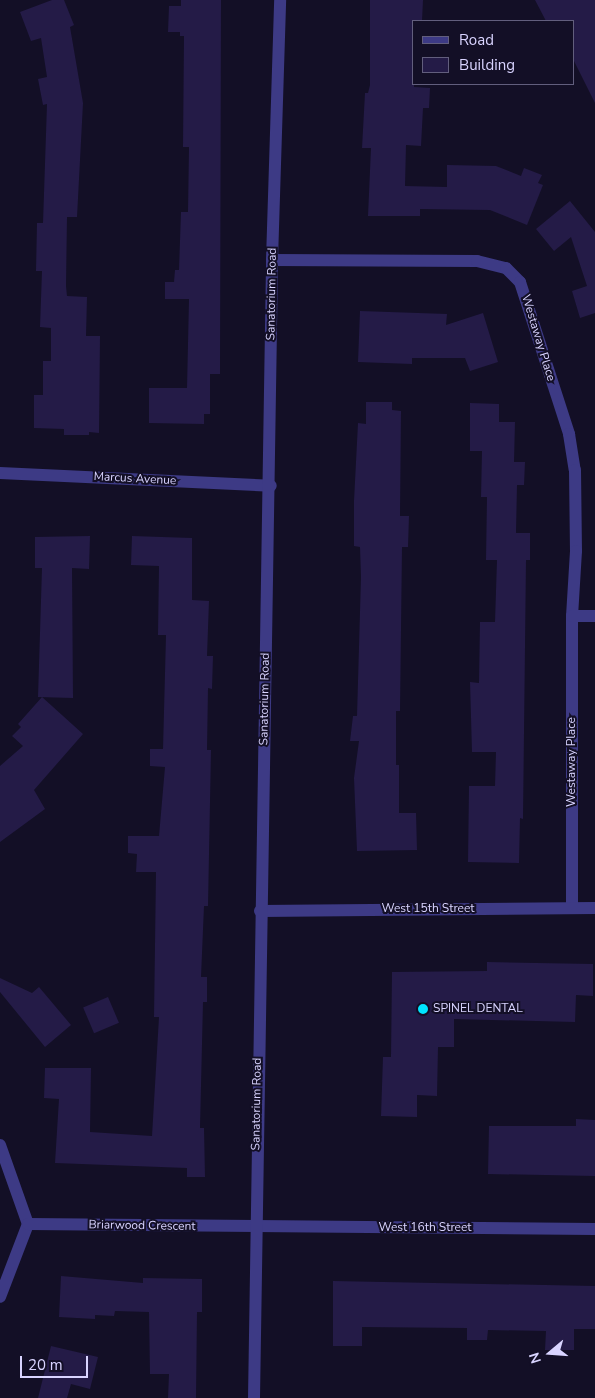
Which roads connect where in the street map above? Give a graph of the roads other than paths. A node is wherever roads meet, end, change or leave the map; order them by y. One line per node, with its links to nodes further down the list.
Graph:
1 (280, 0): 2 (street, Sanatorium Road)
2 (272, 260): 4 (street, Sanatorium Road); 5 (street, Westaway Place)
3 (0, 473): 4 (street, Marcus Avenue)
4 (270, 486): 9 (street, Sanatorium Road)
5 (572, 616): 6 (street); 7 (street, Westaway Place)
6 (595, 616)
7 (572, 908): 8 (street, West 15th Street); 9 (street, West 15th Street)
8 (595, 908)
9 (260, 911): 12 (street, Sanatorium Road)
10 (0, 1144): 11 (street)
11 (28, 1224): 12 (street, Briarwood Crescent); 14 (street)
12 (255, 1227): 13 (street, West 16th Street); 15 (street, Sanatorium Road)
13 (595, 1229)
14 (0, 1297)
15 (254, 1398)

